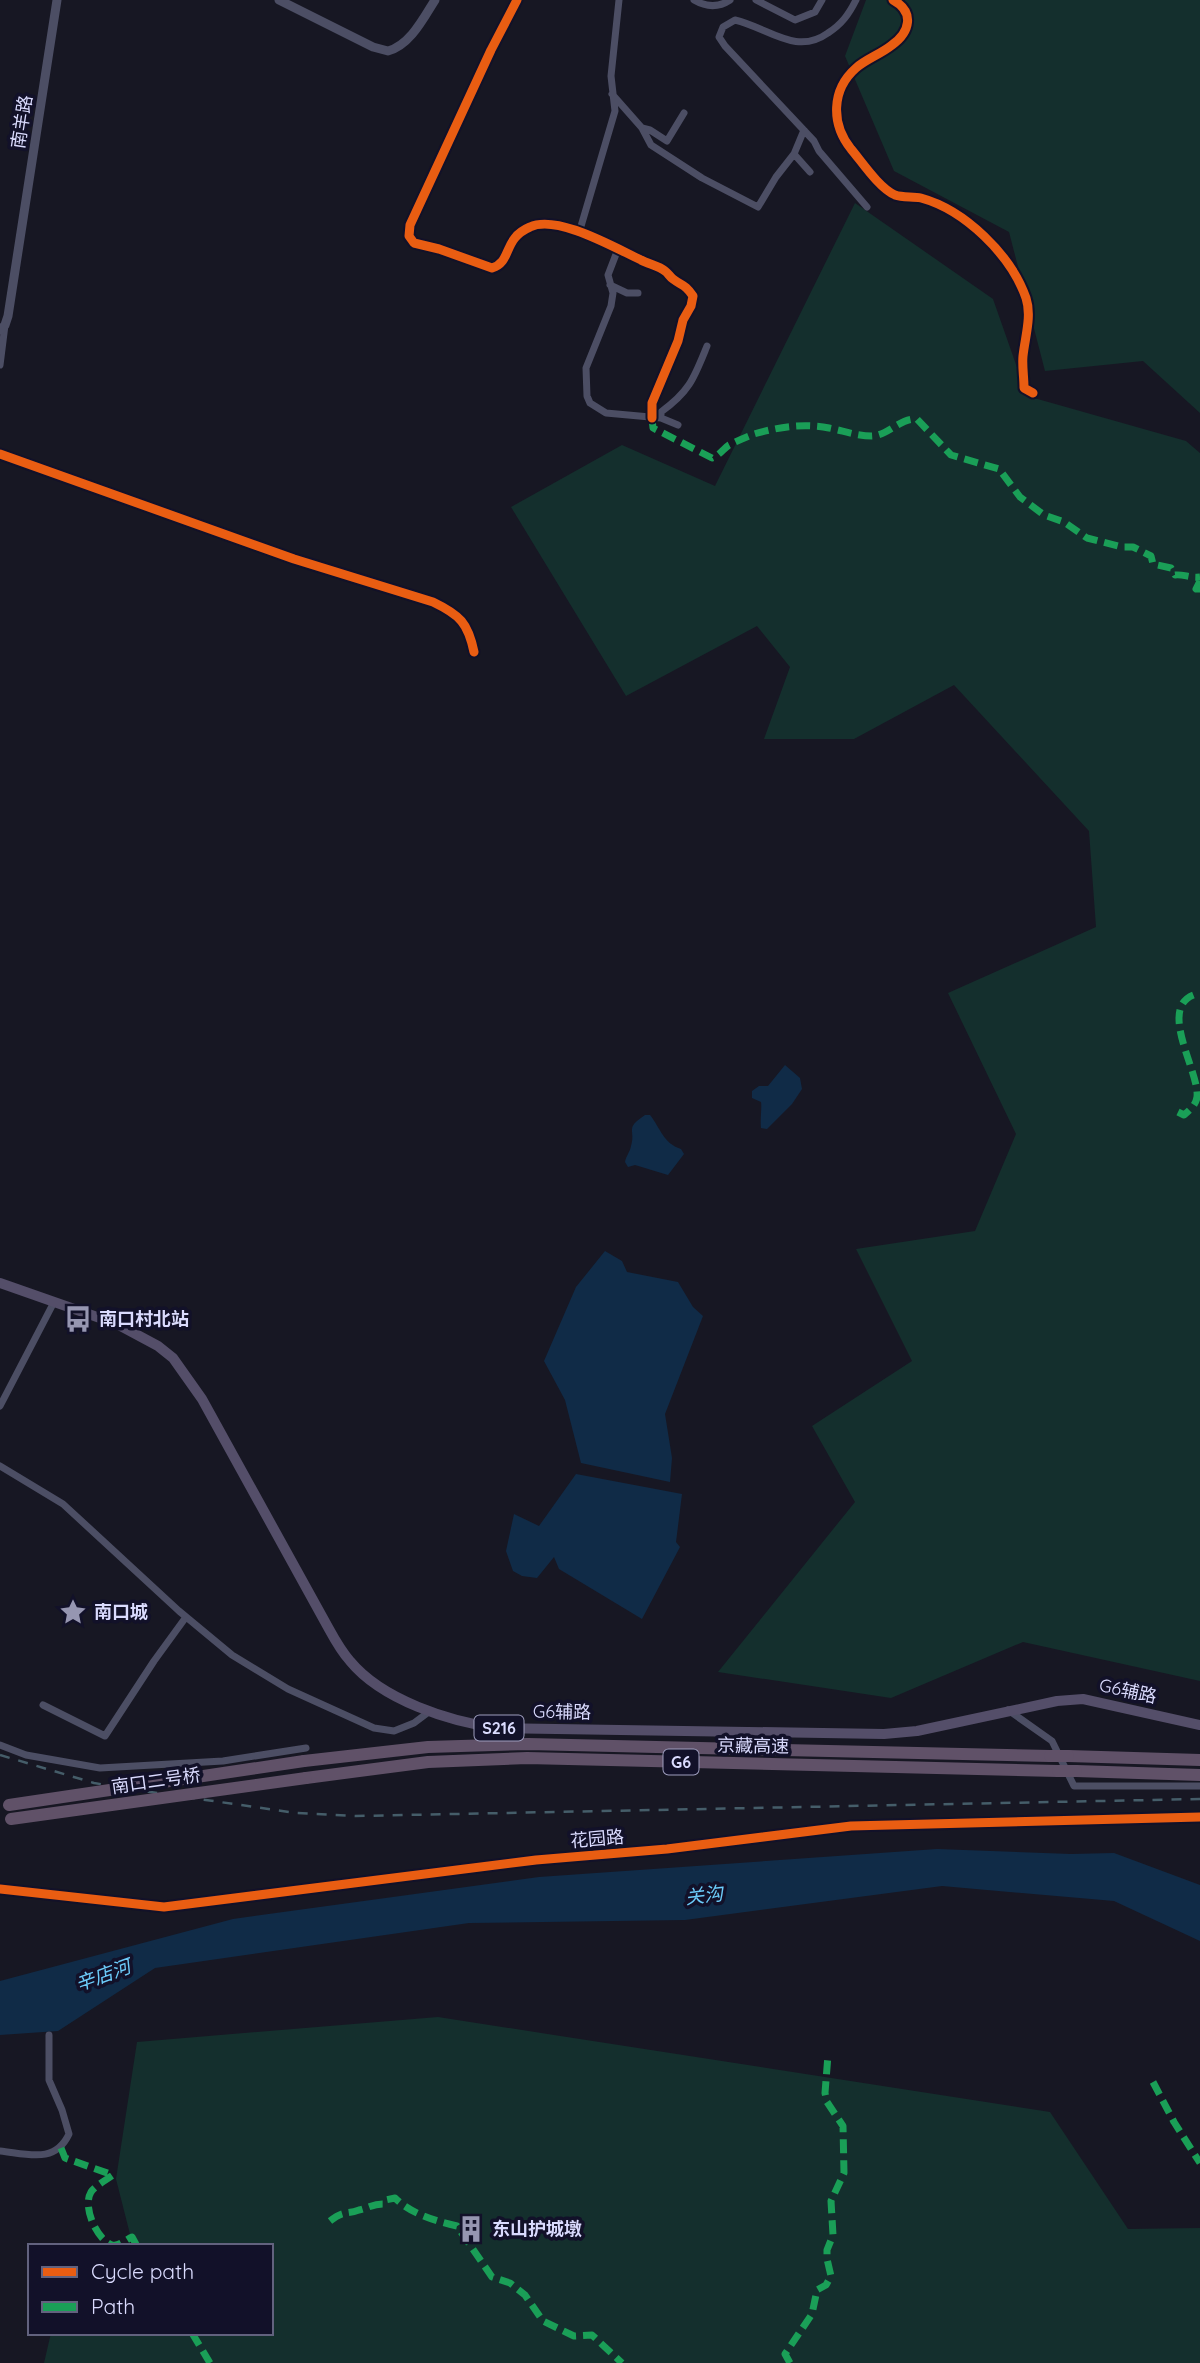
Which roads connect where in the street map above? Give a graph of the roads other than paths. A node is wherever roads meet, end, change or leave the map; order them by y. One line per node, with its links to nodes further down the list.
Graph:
1 (57, 0): 23 (street, 南羊路)
2 (279, 0): 3 (street)
3 (435, 0)
4 (517, 0): 19 (street)
5 (619, 0): 12 (street)
6 (694, 0): 7 (street)
7 (730, 0)
8 (756, 0): 9 (street)
9 (822, 0)
10 (856, 0): 15 (street)
11 (893, 0): 26 (street)
12 (612, 94): 14 (street); 19 (street)
13 (684, 113): 14 (street)
14 (642, 128): 16 (street)
15 (804, 130): 16 (street); 18 (street)
16 (794, 154): 17 (street)
17 (810, 173)
18 (867, 207)
19 (579, 233): 20 (street)
20 (618, 249): 21 (street); 27 (street)
21 (609, 285): 22 (street); 27 (street)
22 (638, 293)
23 (3, 328): 25 (street)
24 (707, 346): 27 (street)
25 (0, 365)
26 (1033, 393)
27 (657, 418): 28 (street)
28 (678, 425)
29 (0, 454): 30 (street)
30 (474, 652)
31 (0, 1283): 32 (main road, G6辅路 / S216)
32 (54, 1302): 33 (street); 38 (main road, G6辅路 / S216)
33 (0, 1406)
34 (0, 1466): 35 (street)
35 (186, 1617): 36 (street); 38 (street)
36 (43, 1705)
37 (1008, 1710): 38 (main road, G6辅路 / S216); 39 (main road, G6辅路 / S216); 45 (street)
38 (430, 1711)
39 (1200, 1726)
40 (0, 1745): 41 (street)
41 (305, 1755): 42 (highway, 南口二号桥, bridge); 46 (highway, 南口二号桥, bridge)
42 (1200, 1760)
43 (1200, 1775): 44 (highway, 京藏高速 / G6, bridge)
44 (306, 1778): 48 (highway, 南口二号桥 / G6, bridge)
45 (1200, 1786)
46 (5, 1805)
47 (1200, 1816): 49 (street, 花园路)
48 (5, 1819)
49 (0, 1889)
50 (50, 2035): 51 (street)
51 (0, 2151)

